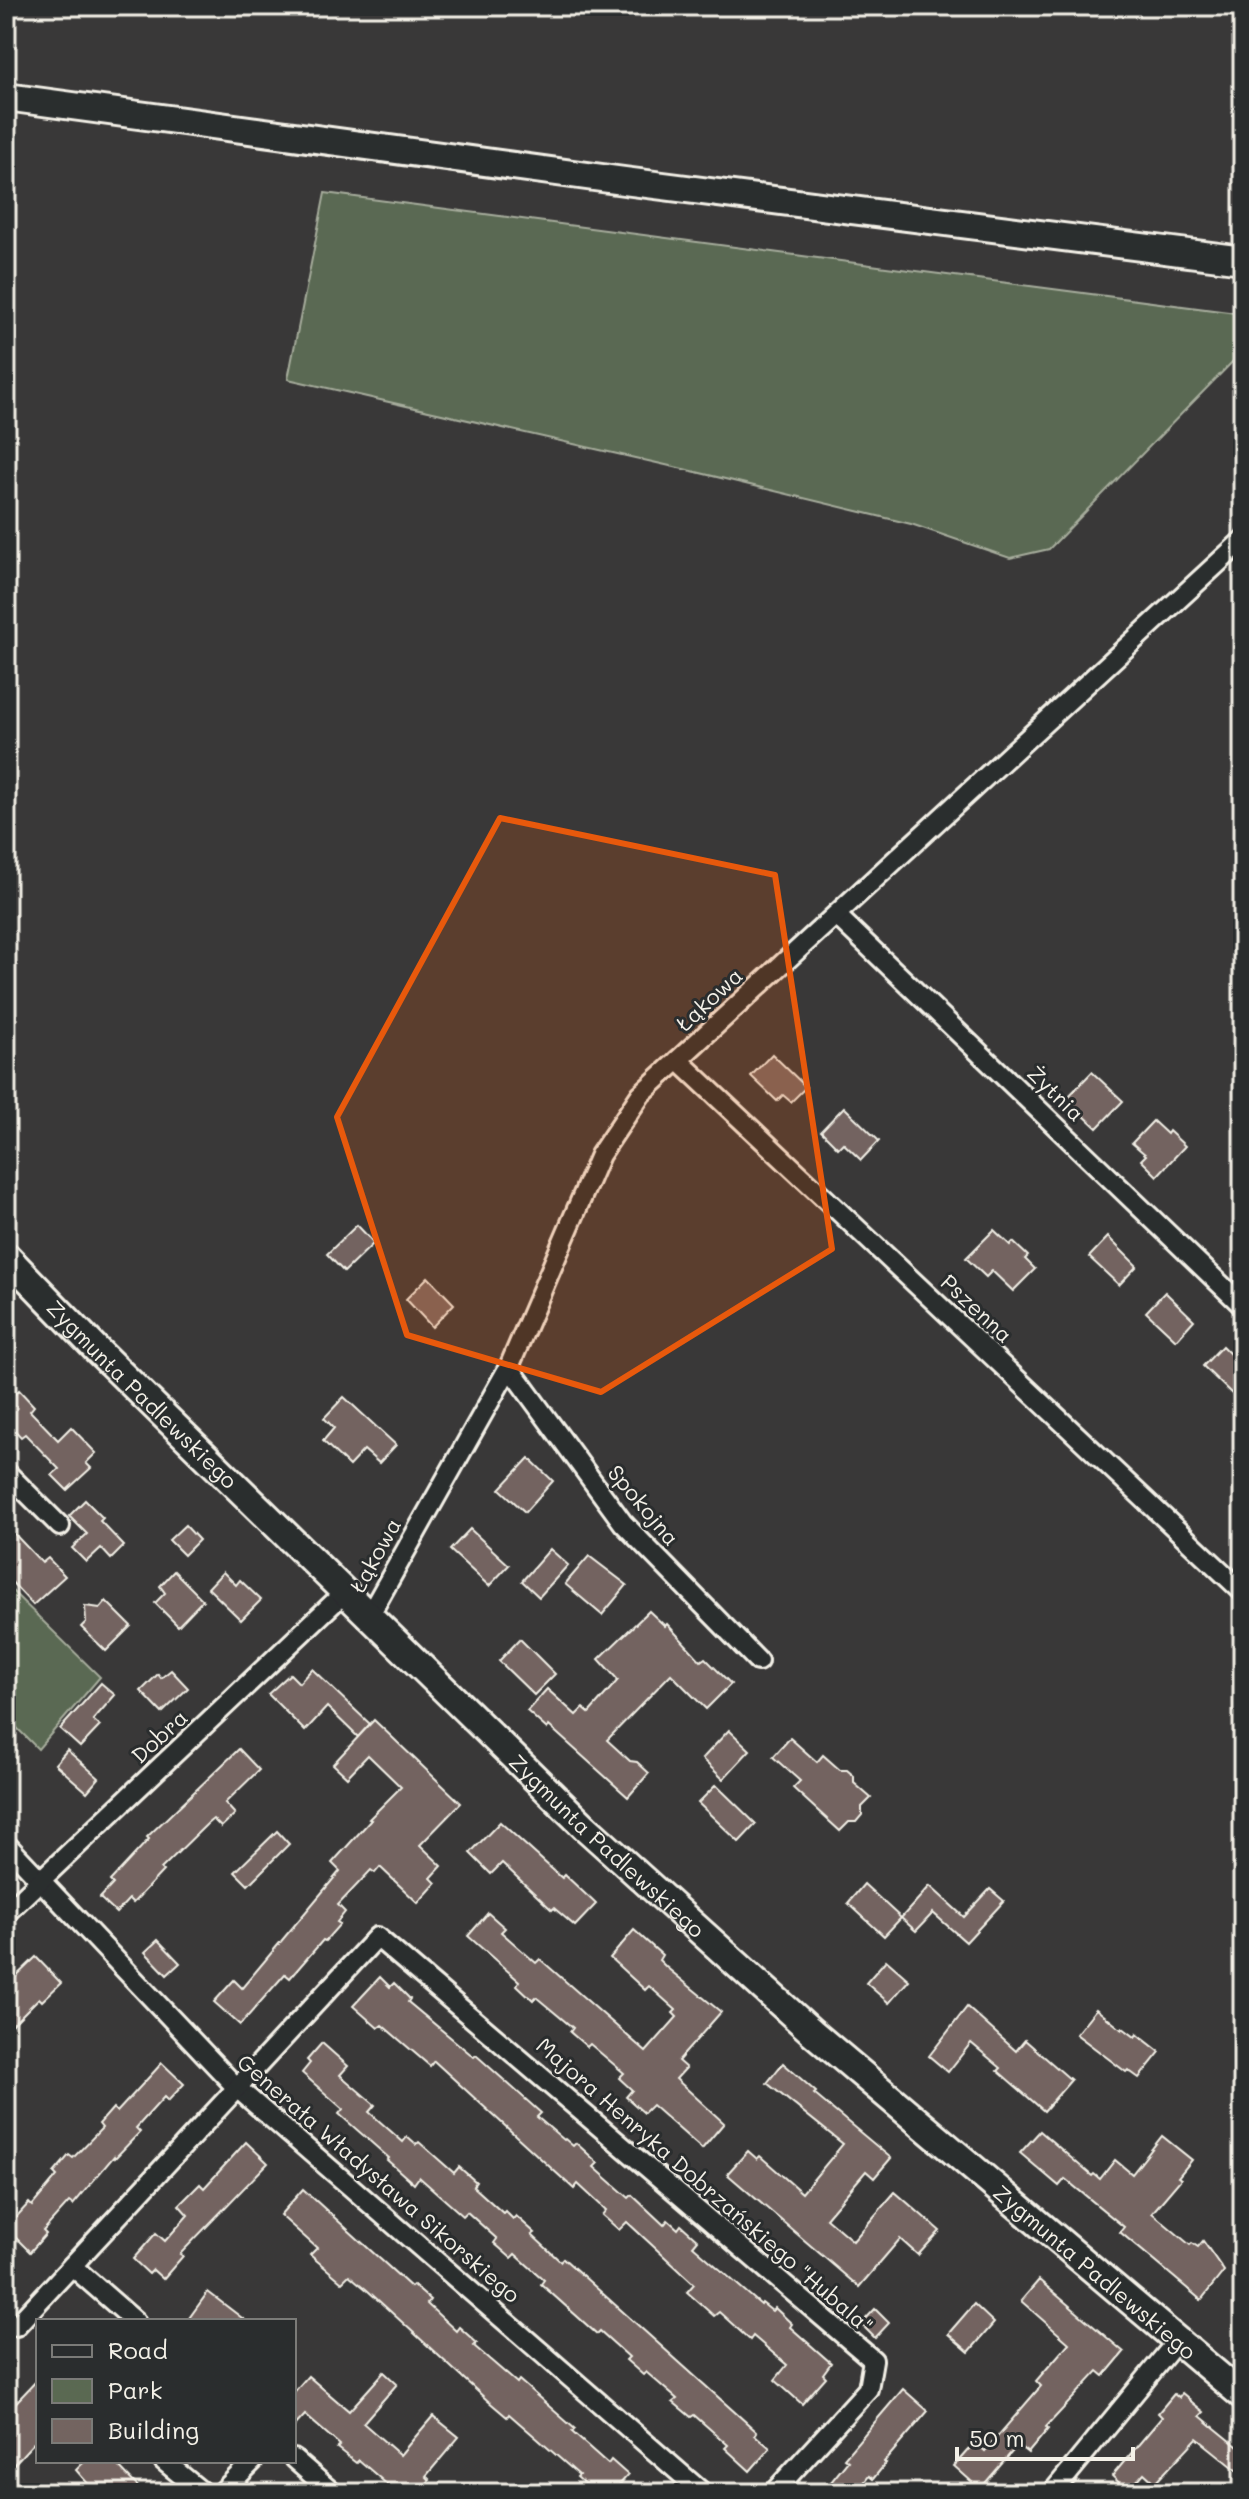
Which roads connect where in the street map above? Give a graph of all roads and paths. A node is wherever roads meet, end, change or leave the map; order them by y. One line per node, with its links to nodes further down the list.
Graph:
1 (6, 97): 2 (street)
2 (1243, 260)
3 (1243, 540): 4 (street, Łąkowa)
4 (836, 915): 5 (street, Łąkowa); 7 (street, Żytnia)
5 (678, 1060): 8 (street, Łąkowa); 11 (street, Pszenna)
6 (6, 1256): 12 (street, Zygmunta Padlewskiego)
7 (1243, 1306)
8 (509, 1367): 13 (street, Łąkowa); 14 (street, Spokojna)
9 (6, 1472): 10 (street)
10 (60, 1526)
11 (1243, 1592)
12 (344, 1593): 13 (street, Zygmunta Padlewskiego); 16 (street, Dobra)
13 (369, 1616): 22 (street, Zygmunta Padlewskiego)
14 (758, 1661)
15 (6, 1844): 16 (street, Generała Władysława Sikorskiego)
16 (41, 1880): 17 (street, Dobra); 18 (street, Generała Władysława Sikorskiego)
17 (6, 1913)
18 (237, 2088): 19 (street); 30 (street, Generała Władysława Sikorskiego); 31 (street, Majora Henryka Dobrzańskiego "Hubala")
19 (72, 2266): 20 (street); 21 (street)
20 (133, 2319)
21 (16, 2326)
22 (1177, 2341): 23 (street, Zygmunta Padlewskiego); 32 (street)
23 (1243, 2396)
24 (296, 2461): 29 (street)
25 (166, 2463): 27 (street)
26 (251, 2463): 28 (street)
27 (203, 2493)
28 (221, 2493)
29 (333, 2493)
30 (703, 2493)
31 (773, 2493)
32 (1052, 2493)

